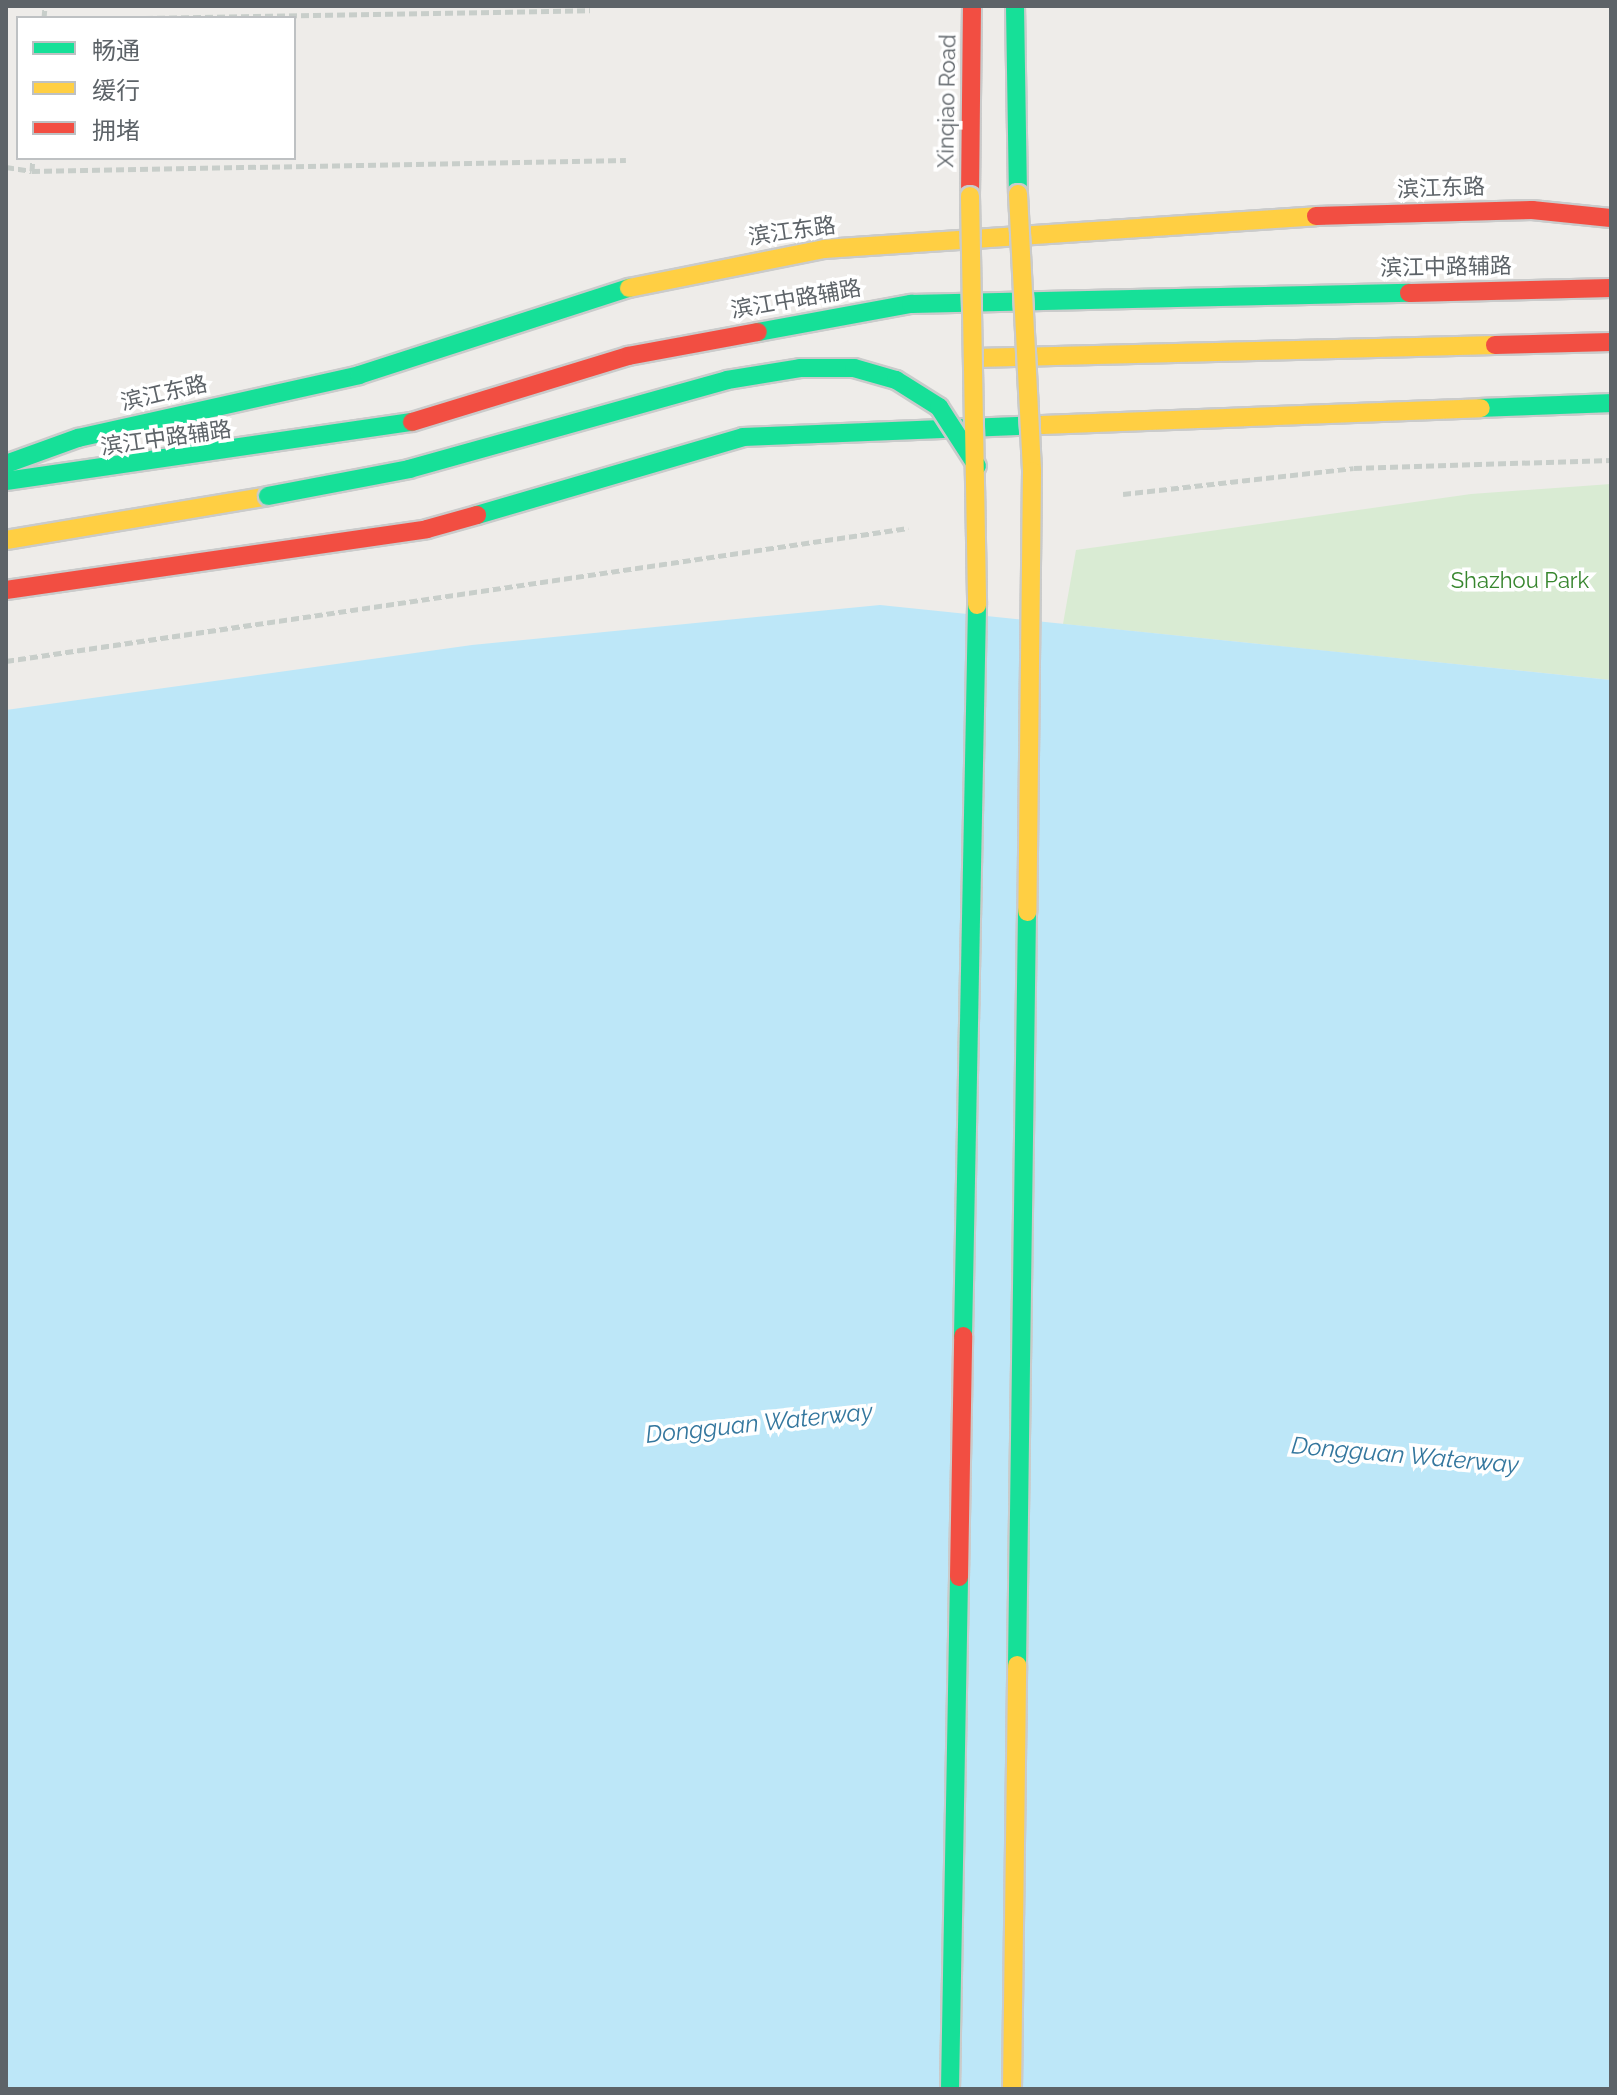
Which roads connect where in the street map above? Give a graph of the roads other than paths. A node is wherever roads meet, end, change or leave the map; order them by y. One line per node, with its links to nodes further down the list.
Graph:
1 (972, 6): 6 (main road, Xinqiao Road, bridge)
2 (1015, 6): 5 (main road, bridge)
3 (1611, 218): 11 (main road, 滨江东路)
4 (1611, 288): 5 (main road, 滨江中路辅路)
5 (1022, 301): 6 (main road, 滨江中路辅路); 8 (main road, bridge)
6 (974, 303): 9 (main road, Xinqiao Road, bridge); 13 (main road, 滨江中路辅路)
7 (1611, 342): 8 (main road)
8 (1025, 357): 9 (main road); 17 (main road, bridge)
9 (975, 358): 12 (main road, Xinqiao Road, bridge)
10 (1611, 403): 15 (main road)
11 (6, 464)
12 (979, 472): 14 (main road, bridge); 16 (main road, Xinqiao Road, bridge)
13 (6, 481)
14 (6, 540)
15 (6, 590)
16 (950, 2089)
17 (1012, 2089)

